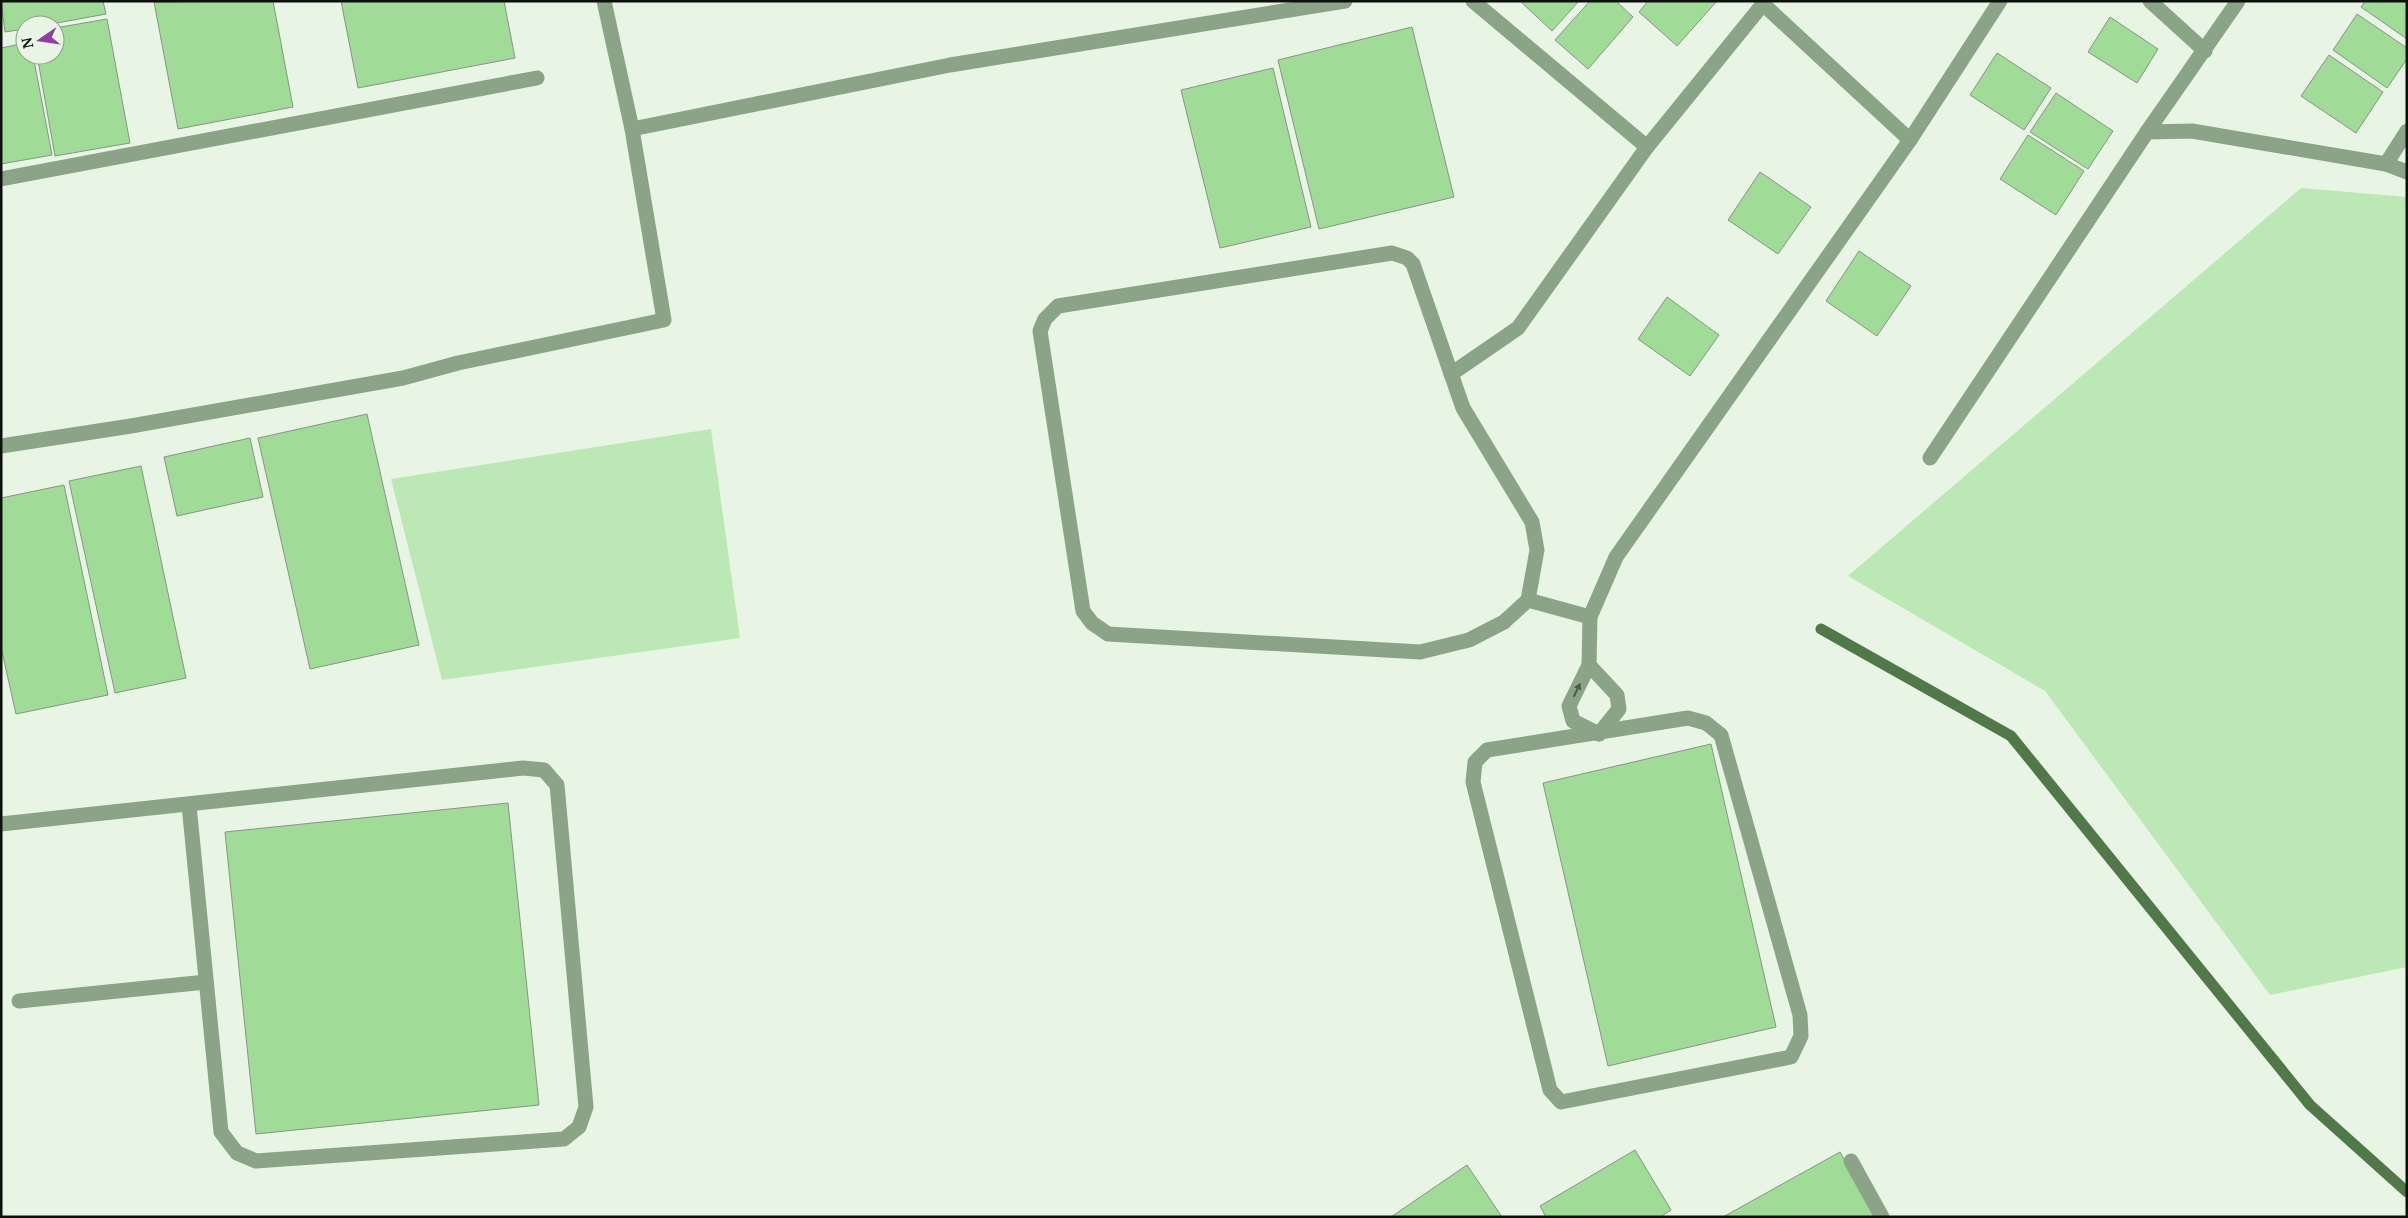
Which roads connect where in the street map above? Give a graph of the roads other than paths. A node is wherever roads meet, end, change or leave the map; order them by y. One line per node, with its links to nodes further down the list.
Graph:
1 (604, 1): 10 (street)
2 (1345, 1): 10 (street)
3 (1473, 1): 14 (street)
4 (2000, 1): 13 (street)
5 (2150, 1): 8 (street)
6 (2238, 1): 8 (street)
7 (1762, 2): 13 (street); 14 (street)
8 (2205, 50): 12 (street)
9 (537, 78): 17 (street)
10 (632, 129): 19 (street)
11 (2407, 131): 15 (street)
12 (2147, 132): 15 (street); 20 (street)
13 (1910, 140): 22 (street)
14 (1647, 147): 18 (street)
15 (2386, 164): 16 (street)
16 (2407, 172)
17 (1, 179)
18 (1451, 374): 21 (street); 21 (street)
19 (1, 446)
20 (1930, 458)
21 (1528, 600): 22 (street)
22 (1590, 618): 23 (street)
23 (1589, 665): 24 (street); 24 (street, one-way to 23)
24 (1599, 734): 24 (street)
25 (189, 805): 26 (street); 27 (street); 27 (street)
26 (1, 824)
27 (206, 982): 28 (street)
28 (19, 1001)
29 (1851, 1161): 30 (street)
30 (1882, 1217)

